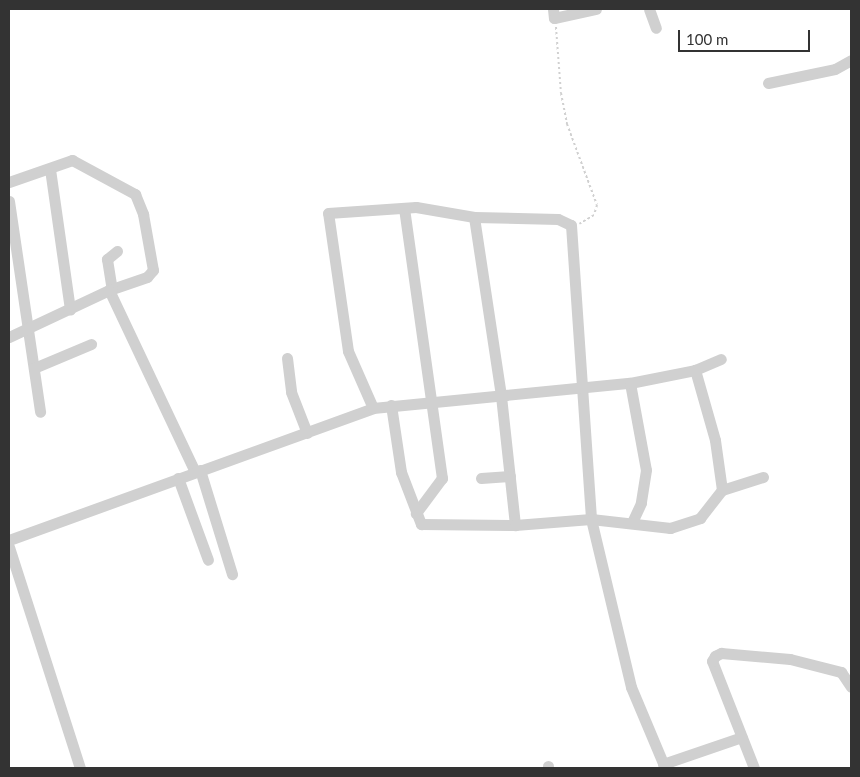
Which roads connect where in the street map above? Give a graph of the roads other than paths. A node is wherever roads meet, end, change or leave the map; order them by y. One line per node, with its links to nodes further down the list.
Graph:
1 (596, 9): 3 (street)
2 (649, 9): 4 (street)
3 (553, 13)
4 (656, 28)
5 (851, 60): 6 (street)
6 (768, 83)
7 (50, 169): 8 (street); 13 (street); 14 (street)
8 (9, 182)
9 (9, 200): 15 (street)
10 (404, 208): 11 (street); 25 (street); 27 (street)
11 (474, 216): 23 (street); 24 (street)
12 (117, 251): 13 (street)
13 (110, 290): 14 (street); 30 (street)
14 (70, 310): 15 (street)
15 (28, 328): 16 (street); 20 (street)
16 (9, 337)
17 (91, 344): 20 (street)
18 (287, 358): 29 (street)
19 (721, 358): 21 (street)
20 (34, 368): 28 (street)
21 (695, 370): 22 (street); 35 (street)
22 (630, 383): 23 (street); 38 (street)
23 (581, 390): 24 (street); 37 (street)
24 (501, 396): 25 (street); 31 (street)
25 (431, 401): 26 (street); 36 (street)
26 (391, 405): 27 (street); 36 (street)
27 (373, 408): 29 (street)
28 (40, 412)
29 (306, 433): 30 (street)
30 (198, 471): 33 (street); 43 (street)
31 (510, 476): 34 (street); 39 (street)
32 (763, 477): 35 (street)
33 (178, 478): 40 (street); 42 (street)
34 (481, 478)
35 (722, 490): 38 (street)
36 (416, 513): 39 (street)
37 (591, 519): 38 (street); 39 (street); 46 (street)
38 (632, 522)
39 (515, 525)
40 (9, 540)
41 (9, 547): 47 (street)
42 (208, 560)
43 (232, 574)
44 (851, 687): 45 (street)
45 (742, 737): 46 (street); 48 (street)
46 (664, 766)
47 (80, 768)
48 (754, 768)

